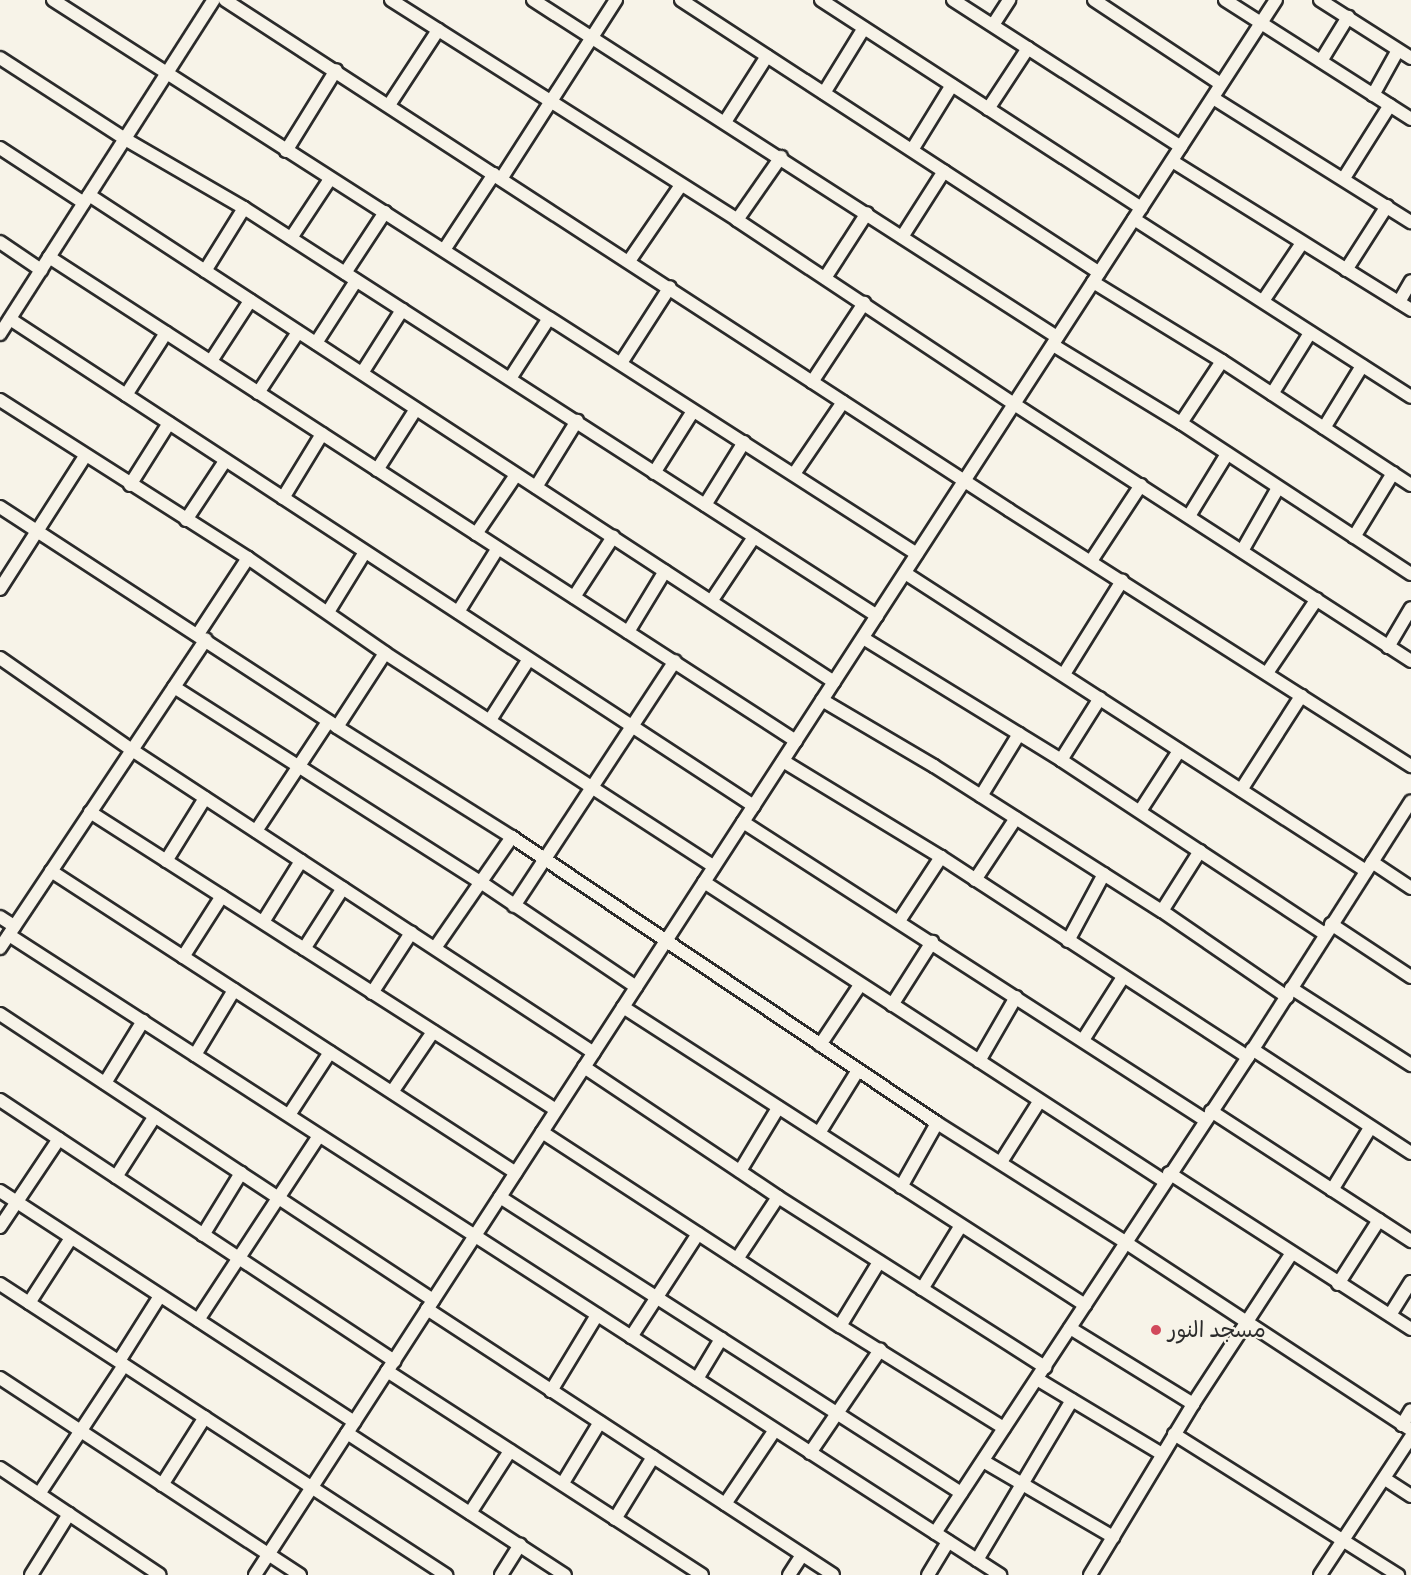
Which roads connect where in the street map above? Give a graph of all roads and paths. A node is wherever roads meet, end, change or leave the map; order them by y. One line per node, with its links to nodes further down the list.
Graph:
1 (53, 0): 28 (street)
2 (214, 0): 28 (street)
3 (391, 0): 19 (street)
4 (533, 0): 20 (street)
5 (616, 0): 20 (street)
6 (681, 0): 23 (street)
7 (821, 0): 18 (street)
8 (953, 0): 17 (street)
9 (1009, 0): 17 (street)
10 (1094, 0): 30 (street)
11 (1225, 0): 16 (street)
12 (1276, 0): 16 (street)
13 (1320, 0): 15 (street)
14 (230, 1): 27 (street)
15 (1348, 17): 22 (street); 26 (street)
16 (1261, 23): 26 (street); 30 (street)
17 (993, 25): 21 (street)
18 (864, 28): 29 (street); 31 (street)
19 (438, 30): 34 (street); 35 (street)
20 (592, 37): 34 (street); 39 (street)
21 (1028, 48): 37 (street); 41 (street)
22 (1398, 50): 25 (street); 32 (street)
23 (767, 56): 31 (street); 39 (street)
24 (0, 58): 40 (street)
25 (1411, 58)
26 (1321, 61): 32 (street)
27 (336, 70): 35 (street); 44 (street)
28 (167, 74): 40 (street); 44 (street)
29 (952, 84): 37 (street); 43 (street)
30 (1221, 84): 33 (street)
31 (825, 93): 43 (street)
32 (1373, 95): 36 (street)
33 (1213, 98): 41 (street); 49 (street)
34 (550, 102): 48 (street); 51 (street)
35 (389, 105): 48 (street)
36 (1390, 105): 38 (street); 49 (street)
37 (988, 109): 55 (street)
38 (1411, 119)
39 (725, 122): 45 (street)
40 (125, 139): 52 (street); 54 (street)
41 (1181, 147): 46 (street)
42 (0, 148): 52 (street)
43 (912, 150): 47 (street)
44 (286, 151): 50 (street)
45 (780, 157): 57 (street); 59 (street)
46 (1172, 161): 55 (street); 64 (street)
47 (944, 171): 61 (street); 72 (street)
48 (497, 176): 65 (street); 67 (street)
49 (1344, 178): 53 (street)
50 (330, 179): 56 (street); 62 (street)
51 (681, 185): 59 (street); 67 (street)
52 (87, 199): 66 (street); 70 (street)
53 (1387, 206): 60 (street); 69 (street)
54 (244, 208): 62 (street); 70 (street)
55 (1141, 208): 58 (street)
56 (385, 212): 65 (street); 71 (street)
57 (867, 213): 61 (street); 73 (street)
58 (1134, 219): 72 (street); 78 (street)
59 (738, 220): 73 (street)
60 (1411, 222)
61 (902, 237): 89 (street)
62 (291, 238): 71 (street)
63 (0, 243): 68 (street)
64 (1302, 243): 69 (street); 78 (street)
65 (444, 250): 83 (street)
66 (49, 258): 68 (street); 87 (street)
67 (629, 261): 76 (street)
68 (41, 270): 84 (street)
69 (1346, 270): 79 (street)
70 (205, 271): 77 (street)
71 (345, 273): 74 (street)
72 (1096, 277): 89 (street); 91 (street)
73 (825, 278): 80 (street)
74 (356, 280): 81 (street); 90 (street)
75 (1411, 281): 79 (street)
76 (670, 287): 93 (street); 97 (street)
77 (250, 301): 86 (street); 92 (street)
78 (1263, 301): 88 (street)
79 (1399, 302): 82 (street)
80 (864, 303): 97 (street); 104 (street)
81 (402, 310): 95 (street); 96 (street)
82 (1411, 310)
83 (549, 318): 93 (street); 96 (street)
84 (10, 319): 85 (street); 100 (street)
85 (1, 331)
86 (298, 332): 90 (street); 98 (street)
87 (166, 333): 92 (street); 100 (street)
88 (1310, 333): 94 (street); 99 (street)
89 (1055, 341): 104 (street); 109 (street)
90 (316, 343): 95 (street)
91 (1222, 361): 99 (street); 109 (street)
92 (212, 362): 98 (street)
93 (621, 363): 106 (street)
94 (1362, 366): 101 (street); 110 (street)
95 (362, 373): 105 (street)
96 (511, 377): 107 (street)
97 (812, 382): 103 (street)
98 (258, 393): 111 (street)
99 (1272, 394): 110 (street)
100 (126, 395): 108 (street)
101 (1411, 398)
102 (0, 400): 114 (street)
103 (843, 402): 119 (street); 121 (street)
104 (1014, 404): 121 (street); 123 (street)
105 (416, 409): 116 (street); 120 (street)
106 (693, 411): 112 (street); 117 (street)
107 (578, 421): 117 (street); 125 (street)
108 (169, 423): 115 (street); 122 (street)
109 (1182, 423): 113 (street)
110 (1324, 428): 118 (street)
111 (322, 434): 116 (street); 127 (street)
112 (744, 442): 119 (street); 128 (street)
113 (1227, 454): 126 (street); 130 (street)
114 (85, 456): 122 (street); 132 (street)
115 (225, 461): 127 (street); 131 (street)
116 (377, 470): 133 (street)
117 (654, 473): 128 (street)
118 (1393, 473): 124 (street); 136 (street)
119 (794, 474): 140 (street)
120 (516, 475): 125 (street); 133 (street)
121 (964, 481): 140 (street); 142 (street)
122 (130, 485): 131 (street)
123 (1140, 485): 130 (street); 142 (street)
124 (1411, 485)
125 (536, 487): 134 (street)
126 (1278, 488): 136 (street); 138 (street)
127 (282, 498): 139 (street)
128 (705, 505): 135 (street)
129 (0, 507): 132 (street)
130 (1189, 516): 138 (street)
131 (186, 520): 141 (street)
132 (38, 531): 147 (street); 156 (street)
133 (477, 534): 137 (street)
134 (613, 537): 143 (street); 148 (street)
135 (754, 537): 150 (street); 154 (street)
136 (1354, 537): 145 (street)
137 (498, 548): 148 (street); 153 (street)
138 (1242, 551): 149 (street)
139 (366, 552): 152 (street); 153 (street)
140 (917, 554): 144 (street)
141 (248, 558): 152 (street); 156 (street)
142 (1091, 561): 146 (street)
143 (665, 571): 150 (street); 155 (street)
144 (905, 573): 154 (street); 165 (street)
145 (1411, 574)
146 (1122, 582): 164 (street); 165 (street)
147 (0, 589)
148 (574, 597): 155 (street)
149 (1317, 599): 158 (street); 164 (street)
150 (712, 600): 166 (street)
151 (1411, 608): 158 (street)
152 (328, 612): 159 (street)
153 (458, 612): 161 (street)
154 (877, 616): 157 (street)
155 (628, 632): 162 (street)
156 (202, 637): 167 (street); 172 (street)
157 (863, 638): 166 (street); 174 (street)
158 (1388, 646): 163 (street)
159 (386, 653): 171 (street); 172 (street)
160 (0, 658): 176 (street)
161 (529, 659): 171 (street); 173 (street)
162 (675, 661): 173 (street); 175 (street)
163 (1411, 661)
164 (1267, 673): 168 (street)
165 (1064, 674): 169 (street)
166 (834, 682): 170 (street)
167 (174, 687): 176 (street); 181 (street)
168 (1301, 696): 180 (street); 183 (street)
169 (1100, 698): 177 (street); 178 (street)
170 (822, 700): 175 (street); 184 (street)
171 (490, 720): 182 (street)
172 (333, 724): 181 (street); 193 (street)
173 (634, 726): 182 (street); 187 (street)
174 (1019, 734): 178 (street); 184 (street)
175 (796, 741): 179 (street)
176 (132, 750): 185 (street); 189 (street)
177 (1179, 751): 183 (street); 188 (street)
178 (1061, 760): 188 (street)
179 (783, 761): 187 (street); 195 (street)
180 (1411, 766)
181 (300, 768): 192 (street); 205 (street)
182 (594, 786): 196 (street); 200 (street)
183 (1241, 790): 199 (street)
184 (981, 796): 190 (street)
185 (205, 798): 192 (street); 197 (street)
186 (1411, 801): 199 (street)
187 (753, 806): 191 (street)
188 (1140, 810): 194 (street)
189 (90, 812): 197 (street); 201 (street)
190 (1016, 818): 202 (street); 203 (street)
191 (743, 822): 200 (street); 212 (street)
192 (256, 831): 198 (street)
193 (512, 837): 196 (street); 205 (street)
194 (1200, 851): 210 (street); 214 (street)
195 (941, 857): 203 (street); 212 (street)
196 (545, 860): 209 (street); 217 (street)
197 (166, 861): 208 (street)
198 (301, 861): 206 (street); 213 (street)
199 (1369, 866): 207 (street); 214 (street)
200 (714, 867): 204 (street)
201 (51, 871): 215 (street); 223 (street)
202 (1104, 874): 210 (street); 218 (street)
203 (975, 880): 218 (street)
204 (704, 882): 217 (street); 226 (street)
205 (482, 883): 209 (street); 221 (street)
206 (343, 888): 216 (street); 222 (street)
207 (1411, 888)
208 (222, 896): 213 (street); 223 (street)
209 (514, 906): 227 (street)
210 (1162, 911): 229 (street)
211 (0, 917): 215 (street)
212 (899, 921): 219 (street)
213 (262, 922): 222 (street)
214 (1328, 929): 225 (street); 229 (street)
215 (12, 930): 220 (street); 235 (street)
216 (411, 933): 221 (street); 230 (street)
217 (666, 941): 227 (street); 238 (street)
218 (1068, 941): 224 (street)
219 (932, 942): 231 (street); 232 (street)
220 (0, 948)
221 (435, 948): 240 (street)
222 (304, 949): 230 (street)
223 (183, 957): 228 (street)
224 (1123, 977): 237 (street); 241 (street)
225 (1411, 977)
226 (861, 985): 232 (street); 238 (street)
227 (636, 987): 233 (street)
228 (234, 990): 239 (street); 242 (street)
229 (1289, 992): 241 (street); 244 (street)
230 (372, 993): 236 (street)
231 (1016, 997): 237 (street); 243 (street)
232 (892, 1005): 243 (street)
233 (623, 1007): 240 (street); 251 (street)
234 (0, 1014): 247 (street)
235 (143, 1021): 242 (street); 247 (street)
236 (433, 1032): 248 (street); 252 (street)
237 (1083, 1040): 255 (street)
238 (820, 1045): 246 (street)
239 (330, 1052): 248 (street); 253 (street)
240 (594, 1053): 245 (street)
241 (1250, 1053): 255 (street); 257 (street)
242 (195, 1055): 253 (street)
243 (979, 1061): 250 (street)
244 (1411, 1063)
245 (584, 1067): 252 (street); 264 (street)
246 (858, 1070): 256 (street); 259 (street)
247 (105, 1083): 254 (street)
248 (392, 1092): 266 (street)
249 (0, 1100): 261 (street)
250 (1039, 1102): 263 (street); 268 (street)
251 (778, 1108): 259 (street); 264 (street)
252 (556, 1110): 258 (street)
253 (289, 1115): 260 (street)
254 (155, 1116): 265 (street); 267 (street)
255 (1208, 1116): 268 (street); 270 (street)
256 (937, 1123): 263 (street); 269 (street)
257 (1370, 1128): 262 (street); 270 (street)
258 (542, 1132): 266 (street); 280 (street)
259 (819, 1133): 269 (street)
260 (319, 1136): 272 (street); 281 (street)
261 (58, 1139): 267 (street); 275 (street)
262 (1411, 1154)
263 (1001, 1162): 284 (street)
264 (740, 1171): 274 (street)
265 (241, 1173): 272 (street); 279 (street)
266 (516, 1173): 273 (street)
267 (116, 1177): 279 (street)
268 (1167, 1177): 284 (street); 285 (street)
269 (901, 1187): 278 (street)
270 (1332, 1190): 276 (street)
271 (0, 1191): 275 (street)
272 (277, 1197): 286 (street); 296 (street)
273 (500, 1197): 281 (street); 294 (street)
274 (778, 1197): 287 (street); 288 (street)
275 (17, 1202): 277 (street); 282 (street)
276 (1379, 1220): 283 (street); 291 (street)
277 (0, 1227)
278 (960, 1227): 292 (street); 297 (street)
279 (203, 1234): 286 (street)
280 (698, 1234): 287 (street); 294 (street)
281 (474, 1236): 296 (street); 298 (street)
282 (71, 1238): 293 (street); 295 (street)
283 (1411, 1241)
284 (1125, 1242): 297 (street); 301 (street)
285 (1291, 1254): 291 (street); 301 (street)
286 (237, 1257): 300 (street); 309 (street)
287 (737, 1259): 302 (street)
288 (879, 1262): 292 (street); 302 (street)
289 (1411, 1282): 299 (street)
290 (0, 1284): 295 (street)
291 (1338, 1284): 299 (street)
292 (922, 1289): 310 (street)
293 (160, 1296): 300 (street); 308 (street)
294 (656, 1297): 305 (street); 306 (street)
295 (29, 1303): 308 (street)
296 (430, 1304): 309 (street); 314 (street)
297 (1085, 1305): 303 (street)
298 (597, 1315): 305 (street); 314 (street)
299 (1390, 1315): 304 (street)
300 (198, 1320): 321 (street)
301 (1245, 1321): 316 (street); 323 (street)
302 (840, 1326): 307 (street)
303 (1070, 1328): 310 (street); 316 (street)
304 (1411, 1329)
305 (631, 1337): 312 (street)
306 (721, 1339): 312 (street); 318 (street)
307 (880, 1350): 318 (street); 322 (street)
308 (122, 1363): 319 (street); 325 (street)
309 (390, 1366): 321 (street); 328 (street)
310 (1044, 1367): 313 (street)
311 (0, 1378): 325 (street)
312 (697, 1379): 324 (street)
313 (1037, 1379): 315 (street); 322 (street)
314 (551, 1391): 320 (street)
315 (1072, 1400): 330 (street); 336 (street)
316 (1193, 1404): 326 (street)
317 (1411, 1410): 323 (street)
318 (838, 1414): 329 (street); 339 (street)
319 (204, 1416): 337 (street); 338 (street)
320 (600, 1422): 331 (street); 335 (street)
321 (350, 1428): 338 (street); 343 (street)
322 (1004, 1428): 332 (street)
323 (1406, 1428)
324 (775, 1430): 329 (street); 342 (street)
325 (81, 1433): 337 (street); 340 (street)
326 (1174, 1434): 330 (street); 348 (street)
327 (1411, 1437): 334 (street)
328 (510, 1450): 335 (street); 343 (street)
329 (810, 1452): 346 (street)
330 (1162, 1454): 347 (street)
331 (653, 1457): 342 (street); 345 (street)
332 (983, 1461): 336 (street); 339 (street)
333 (0, 1468): 340 (street)
334 (1385, 1479): 341 (street); 348 (street)
335 (563, 1483): 345 (street)
336 (1022, 1484): 347 (street); 353 (street)
337 (162, 1485): 351 (street)
338 (312, 1486): 351 (street); 355 (street)
339 (961, 1493): 346 (street)
340 (39, 1494): 344 (street)
341 (1411, 1496)
342 (725, 1504): 352 (street)
343 (470, 1513): 350 (street)
344 (69, 1514): 356 (street); 357 (street)
345 (615, 1519): 354 (street)
346 (935, 1533): 349 (street)
347 (1113, 1537): 367 (street)
348 (1343, 1541): 368 (street); 369 (street)
349 (948, 1542): 353 (street); 365 (street)
350 (520, 1545): 360 (street); 361 (street)
351 (268, 1555): 358 (street); 359 (street)
352 (802, 1555): 363 (street); 364 (street)
353 (976, 1560): 366 (street)
354 (683, 1570): 362 (street)
355 (438, 1573)
356 (30, 1575)
357 (160, 1575)
358 (255, 1575)
359 (300, 1575)
360 (501, 1575)
361 (566, 1575)
362 (702, 1575)
363 (789, 1575)
364 (833, 1575)
365 (928, 1575)
366 (1000, 1575)
367 (1090, 1575)
368 (1320, 1575)
369 (1398, 1575)

